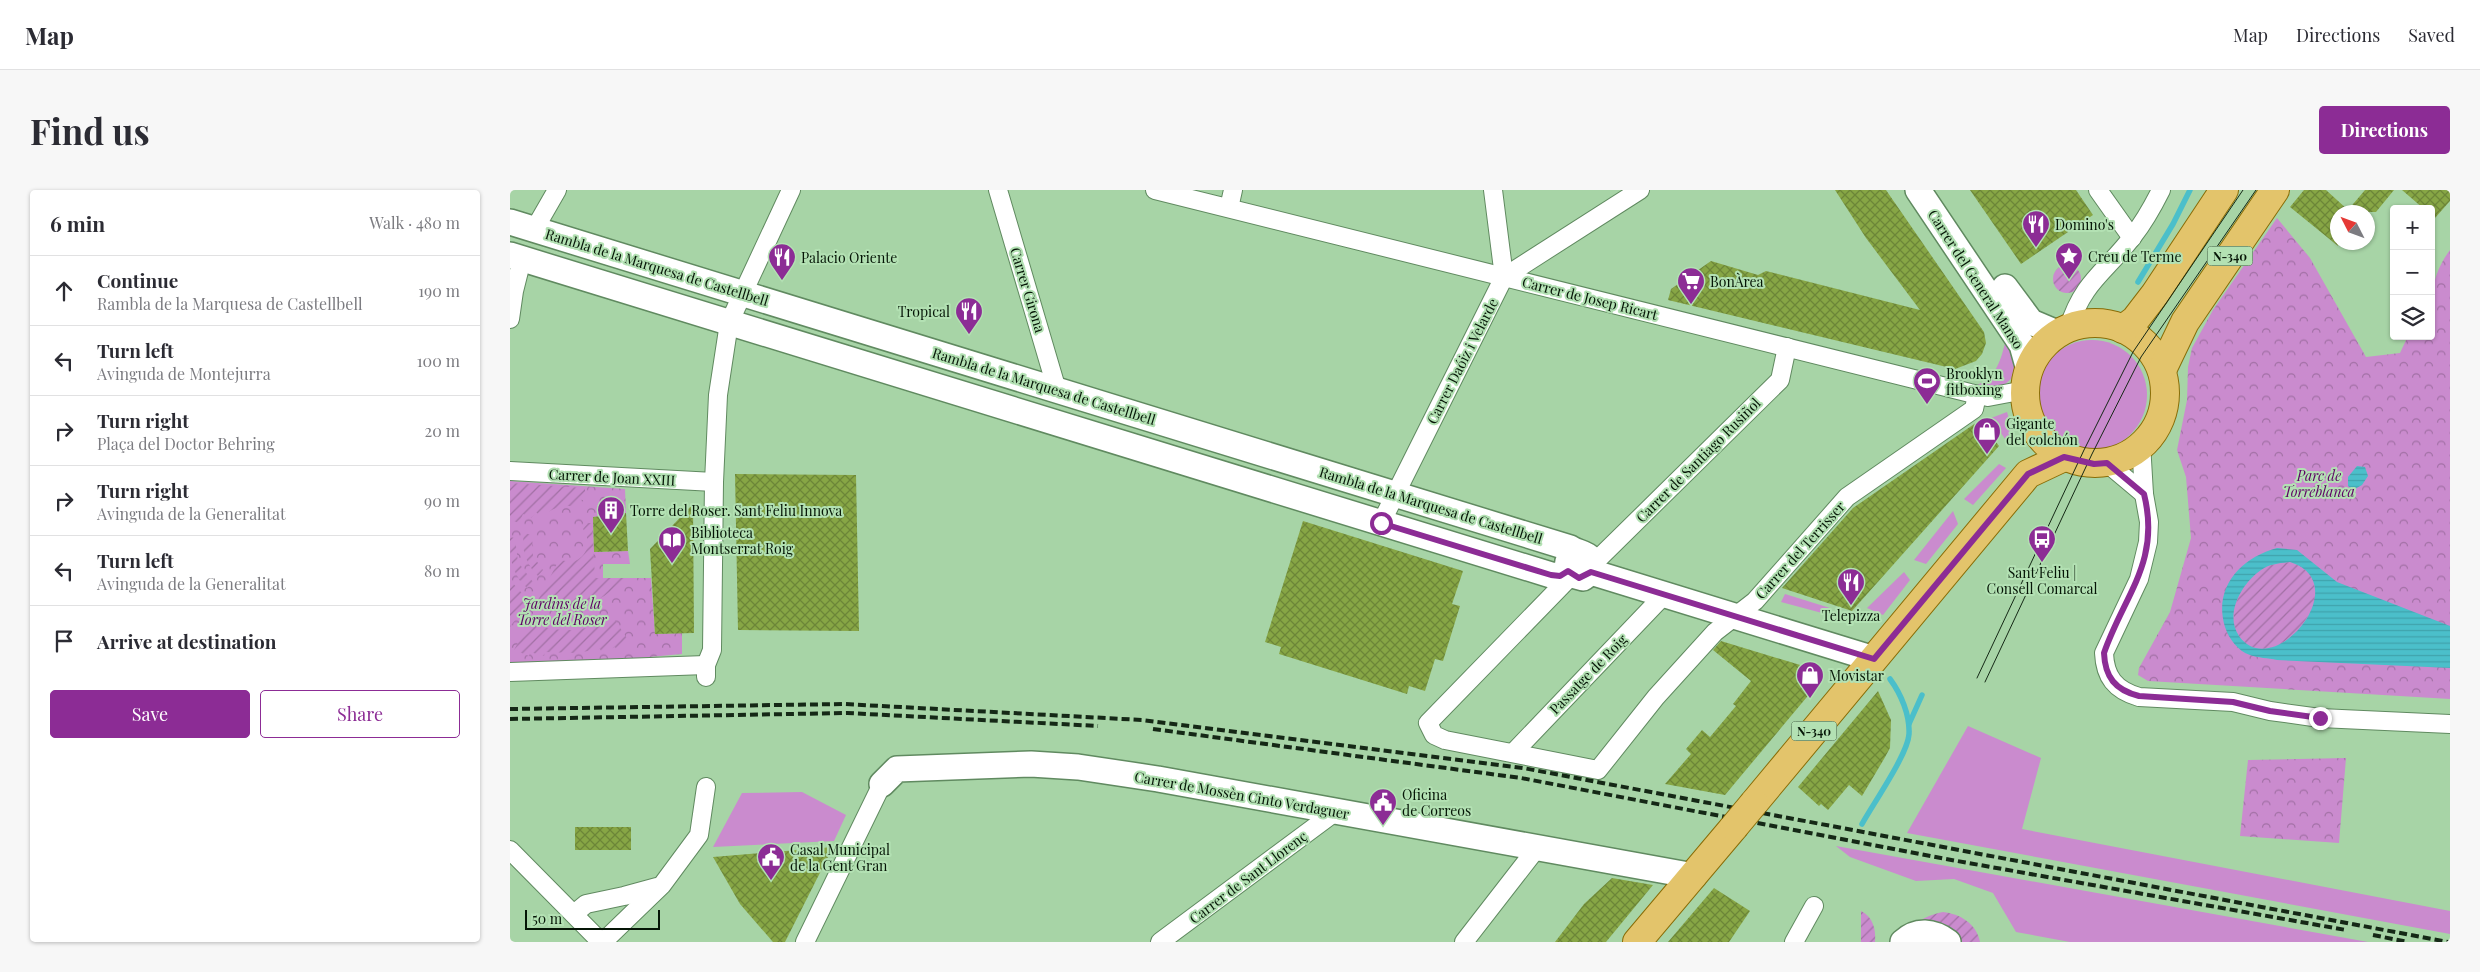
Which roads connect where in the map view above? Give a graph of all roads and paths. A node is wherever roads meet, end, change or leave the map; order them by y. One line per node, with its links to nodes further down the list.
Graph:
1 (557, 190): 16 (street)
2 (791, 190): 20 (street)
3 (998, 190): 28 (street, Carrer Girona)
4 (1156, 190): 14 (street, Carrer de Josep Ricart)
5 (1233, 190): 14 (street)
6 (1493, 190): 19 (street)
7 (1640, 190): 19 (street)
8 (1918, 190): 27 (street, Carrer del General Manso)
9 (1938, 190): 23 (street, Carrer del General Manso)
10 (2098, 190): 17 (street)
11 (2161, 190): 17 (street)
12 (2224, 190): 24 (main road, N-340)
13 (2275, 190): 26 (main road, N-340)
14 (1229, 208): 19 (street, Carrer de Josep Ricart)
15 (510, 222): 16 (street, Rambla de la Marquesa de Castellbell)
16 (534, 230): 20 (street, Rambla de la Marquesa de Castellbell)
17 (2132, 238): 23 (street)
18 (516, 257): 21 (street); 22 (street, Rambla de la Marquesa de Castellbell)
19 (1504, 277): 25 (street, Carrer de Josep Ricart); 37 (street, Carrer Daóiz i Velarde)
20 (742, 294): 22 (street); 28 (street, Rambla de la Marquesa de Castellbell)
21 (510, 319)
22 (729, 322): 36 (street); 39 (street, Rambla de la Marquesa de Castellbell)
23 (2063, 330): 24 (main road); 27 (main road)
24 (2123, 330): 26 (main road)
25 (1787, 347): 29 (street, Carrer de Josep Ricart); 40 (street, Carrer de Santiago Rusiñol)
26 (2162, 370): 31 (main road)
27 (2027, 380): 29 (street, Carrer de Josep Ricart); 30 (main road)
28 (1057, 390): 37 (street, Rambla de la Marquesa de Castellbell)
29 (1977, 394): 42 (street, Carrer del Terrisser)
30 (2032, 426): 32 (main road); 35 (main road)
31 (2141, 444): 33 (main road); 38 (street)
32 (2064, 457): 33 (main road); 35 (main road, N-340)
33 (2107, 463): 38 (street)
34 (510, 471): 36 (street, Carrer de Joan XXIII)
35 (2028, 474): 43 (main road, N-340)
36 (714, 482): 44 (street)
37 (1395, 494): 39 (street, Carrer Daóiz i Velarde); 40 (street, Rambla de la Marquesa de Castellbell)
38 (2144, 494): 45 (street)
39 (1381, 523): 40 (street, Rambla de la Marquesa de Castellbell)
40 (1580, 567): 41 (street, Rambla de la Marquesa de Castellbell); 46 (street, Carrer de Santiago Rusiñol)
41 (1664, 595): 42 (street, Rambla de la Marquesa de Castellbell); 46 (street, Passatge de Roig)
42 (1735, 616): 43 (street, Rambla de la Marquesa de Castellbell); 46 (street, Carrer del Terrisser)
43 (1874, 659): 52 (main road, N-340, bridge)
44 (510, 672)
45 (2450, 724)
46 (1512, 753)
47 (882, 784): 49 (street, Carrer de Mossèn Cinto Verdaguer); 57 (street)
48 (706, 787): 53 (street)
49 (1335, 812): 50 (street, Carrer de Mossèn Cinto Verdaguer); 58 (street, Carrer de Sant Llorenç)
50 (1537, 848): 52 (street, Carrer de Mossèn Cinto Verdaguer); 59 (street)
51 (510, 850): 55 (street)
52 (1694, 876): 60 (main road, N-340)
53 (662, 885): 55 (street); 56 (street)
54 (1814, 906): 61 (street)
55 (574, 914): 56 (street)
56 (602, 942)
57 (805, 942)
58 (1160, 942)
59 (1464, 942)
60 (1637, 942)
61 (1794, 942)
62 (1903, 942): 63 (street)
63 (1948, 942)

